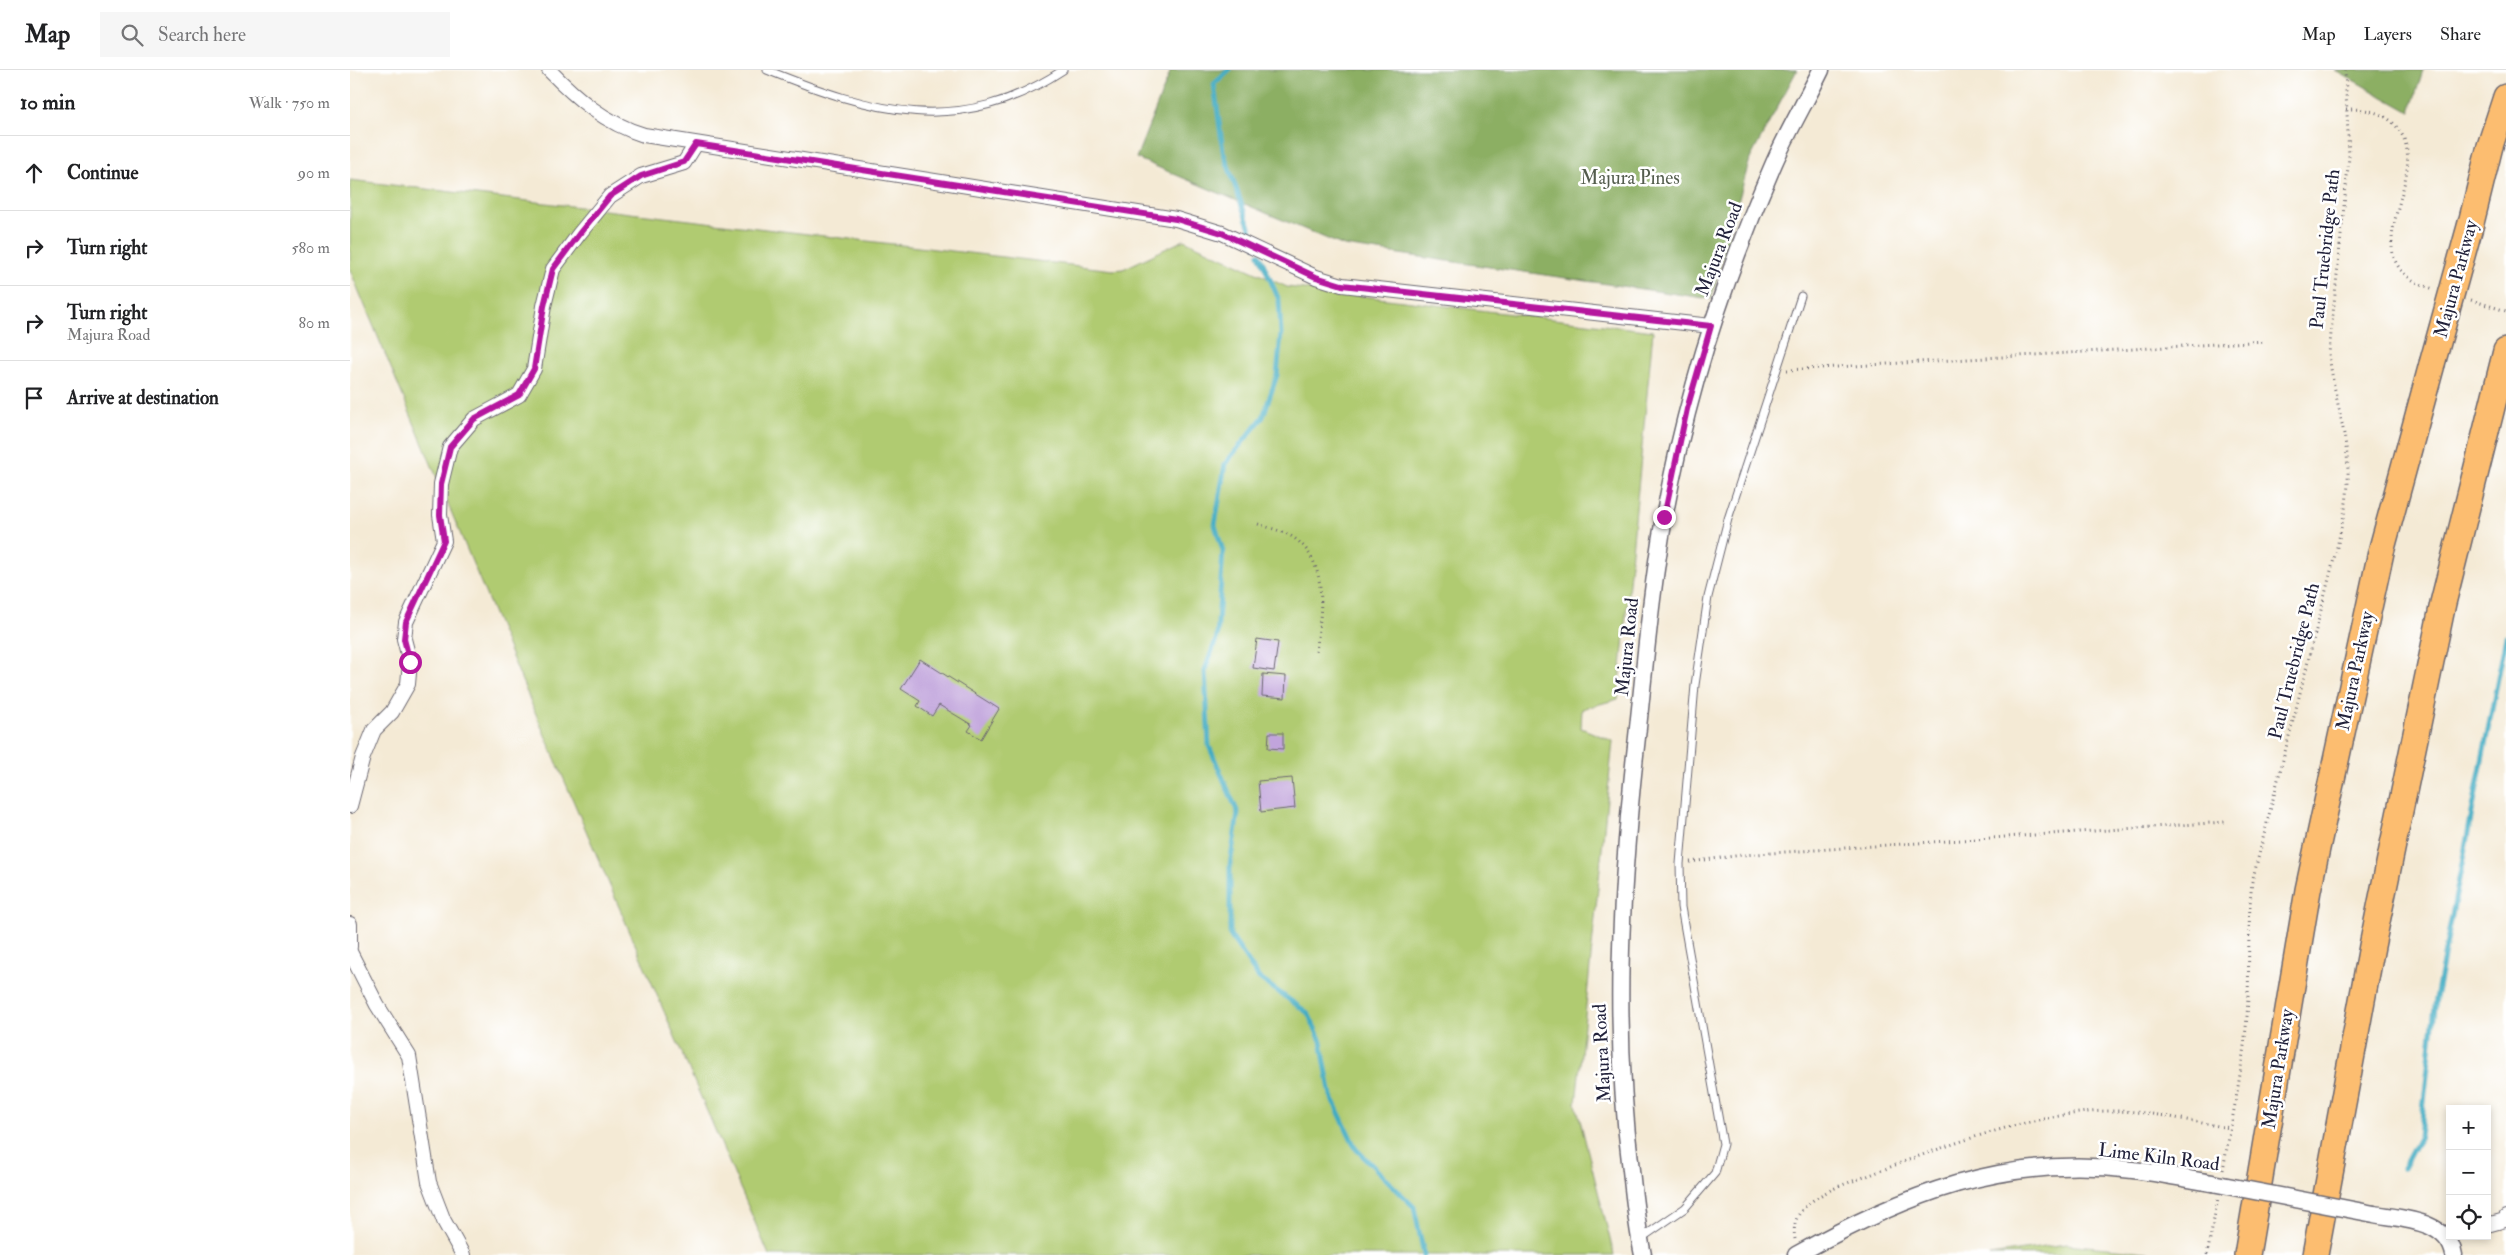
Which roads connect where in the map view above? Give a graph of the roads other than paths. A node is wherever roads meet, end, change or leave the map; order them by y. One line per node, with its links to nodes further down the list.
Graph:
1 (549, 70): 6 (street)
2 (766, 70): 3 (lane)
3 (1063, 70)
4 (1821, 70): 8 (street, Majura Road)
5 (2506, 97): 20 (highway, Majura Parkway, bridge)
6 (696, 144): 8 (street); 10 (street)
7 (1801, 296): 17 (lane)
8 (1711, 326): 17 (street, Majura Road)
9 (2506, 351): 21 (highway)
10 (350, 806)
11 (350, 924): 12 (street)
12 (350, 947)
13 (350, 952): 19 (street)
14 (2506, 1217): 15 (street)
15 (2491, 1224)
16 (2454, 1244): 18 (street, Lime Kiln Road, bridge)
17 (1641, 1247)
18 (1799, 1253)
19 (463, 1255)
20 (2247, 1255)
21 (2315, 1255)

